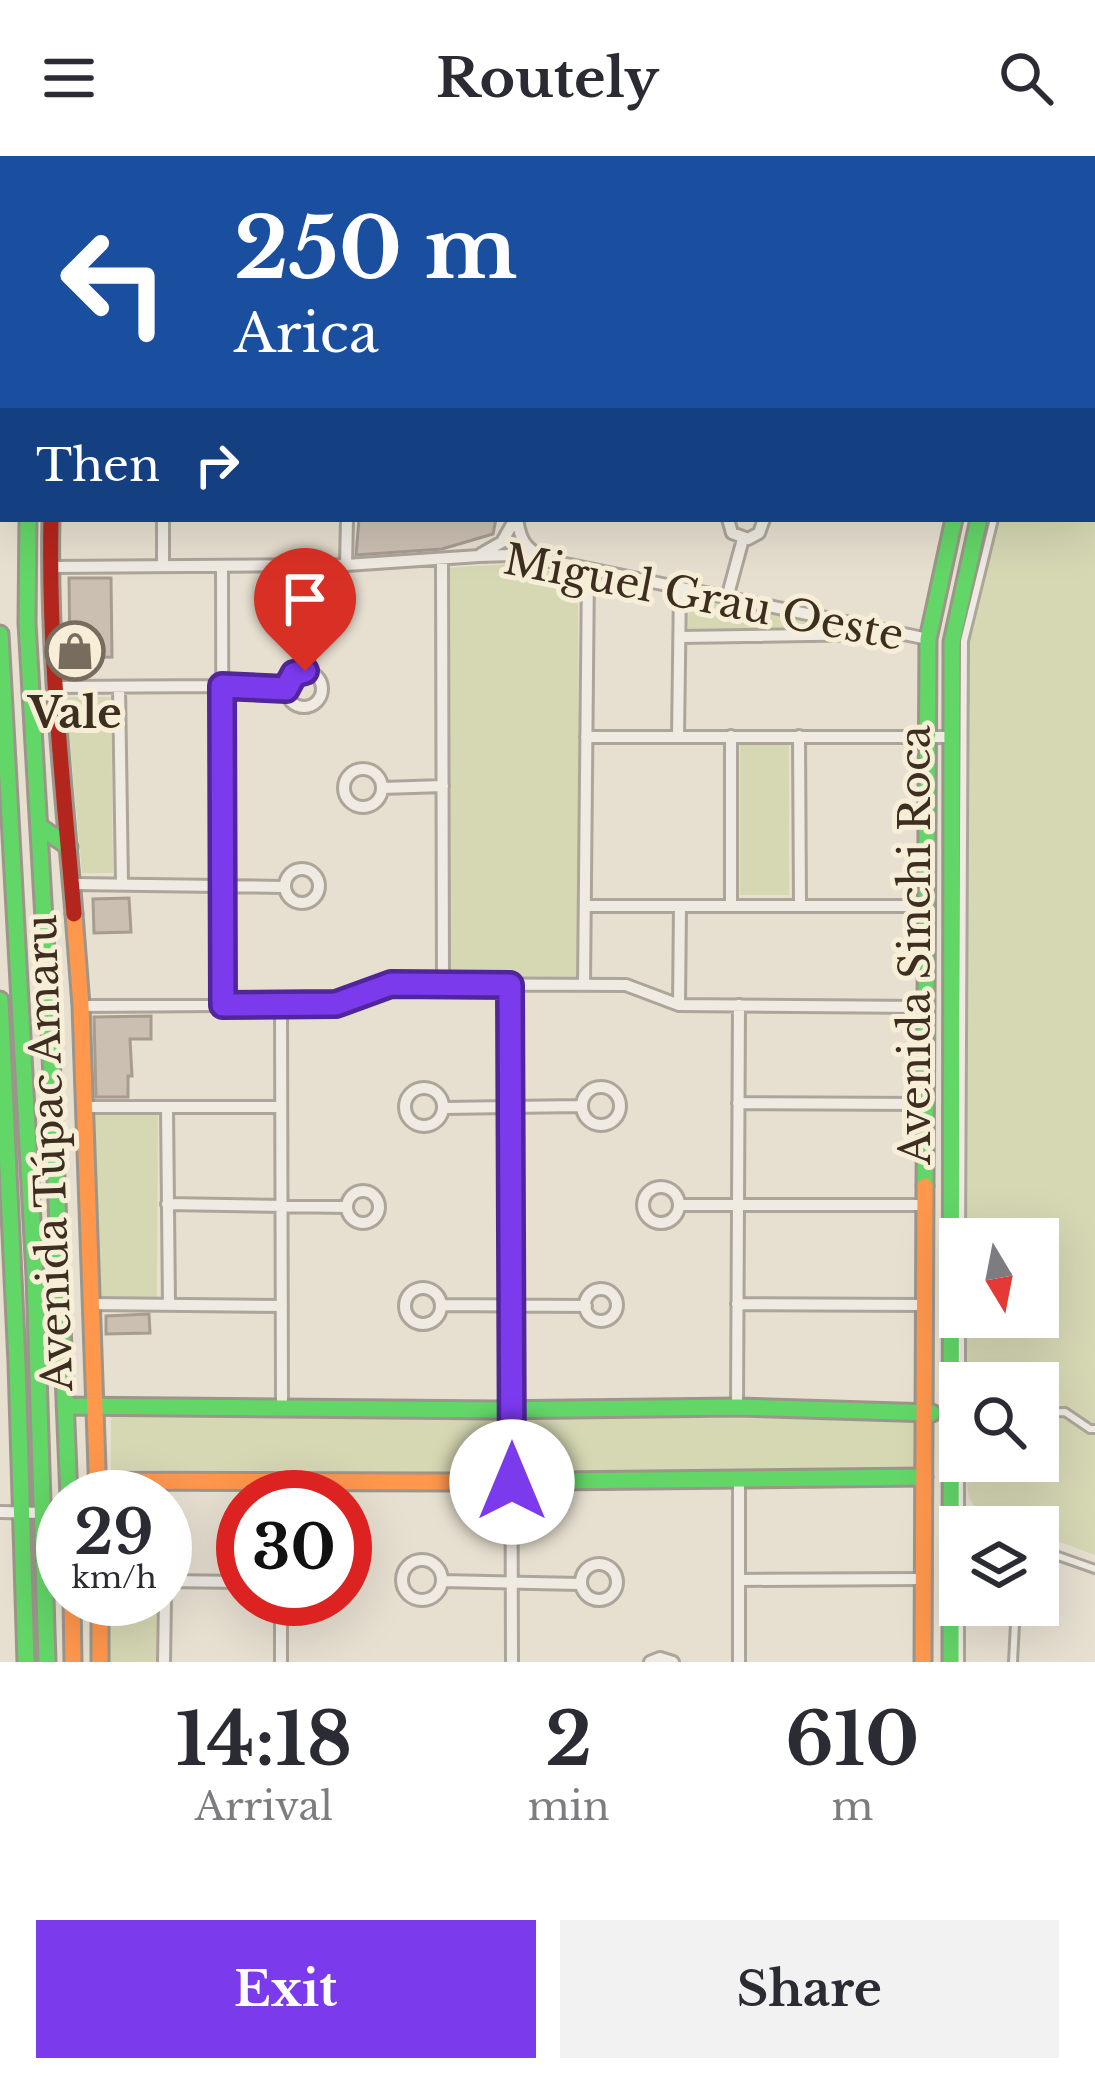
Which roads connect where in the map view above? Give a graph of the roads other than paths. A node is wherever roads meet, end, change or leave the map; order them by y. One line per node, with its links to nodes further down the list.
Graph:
1 (28, 522): 40 (main road, Avenida Túpac Amaru)
2 (51, 522): 19 (main road, Avenida Túpac Amaru)
3 (163, 522): 17 (street)
4 (346, 522): 16 (street)
5 (514, 522): 13 (street)
6 (517, 522): 15 (street)
7 (729, 522): 12 (street)
8 (763, 522): 12 (street)
9 (953, 522): 26 (main road, Avenida Sinchi Roca)
10 (978, 522): 35 (main road, Avenida Sinchi Roca)
11 (993, 522): 75 (lane)
12 (742, 539): 22 (street)
13 (478, 556): 14 (street, Miguel Grau Oeste); 15 (street, Miguel Grau Oeste)
14 (442, 560): 16 (street, Miguel Grau Oeste); 37 (street)
15 (556, 562): 20 (street, Miguel Grau Oeste)
16 (346, 565): 18 (street, Miguel Grau Oeste)
17 (163, 566): 18 (street, Miguel Grau Oeste); 19 (street, Miguel Grau Oeste)
18 (222, 566): 27 (street)
19 (50, 567): 28 (main road, Avenida Túpac Amaru)
20 (588, 568): 21 (street, Miguel Grau Oeste); 36 (street)
21 (680, 588): 22 (street, Miguel Grau Oeste); 25 (street)
22 (728, 598): 24 (street, Miguel Grau Oeste)
23 (0, 634): 39 (main road, Avenida Túpac Amaru)
24 (896, 634): 25 (street); 26 (street, Miguel Grau Oeste)
25 (680, 637): 32 (street)
26 (928, 639): 31 (main road, Avenida Sinchi Roca)
27 (222, 686): 29 (street); 30 (street); 44 (street)
28 (55, 687): 29 (street); 41 (main road, Avenida Túpac Amaru)
29 (119, 687): 43 (street)
30 (286, 689)
31 (925, 735): 34 (street); 35 (street); 50 (main road, Avenida Sinchi Roca)
32 (678, 736): 33 (street); 36 (street)
33 (731, 736): 34 (street); 48 (street)
34 (800, 736): 49 (street)
35 (952, 736): 75 (main road, Avenida Sinchi Roca)
36 (586, 737): 46 (street)
37 (442, 786): 38 (street); 51 (street)
38 (382, 788)
39 (5, 819): 40 (street); 62 (main road, Avenida Túpac Amaru)
40 (38, 822): 41 (main road); 61 (main road, Avenida Túpac Amaru)
41 (69, 847): 42 (main road, Avenida Túpac Amaru)
42 (73, 884): 43 (street); 58 (main road, Avenida Túpac Amaru)
43 (122, 884): 44 (street)
44 (223, 884): 45 (street); 56 (street)
45 (284, 886)
46 (585, 906): 47 (street); 53 (street)
47 (680, 906): 48 (street); 57 (street)
48 (731, 906): 49 (street)
49 (800, 906): 50 (street)
50 (925, 906): 60 (main road, Avenida Sinchi Roca)
51 (443, 984): 52 (street); 55 (street)
52 (510, 985): 53 (street); 69 (street)
53 (584, 985): 57 (street)
54 (0, 1000): 63 (main road, Avenida Túpac Amaru)
55 (280, 1004): 56 (street); 73 (street)
56 (223, 1005): 58 (street)
57 (680, 1005): 59 (street)
58 (81, 1006): 71 (main road, Avenida Túpac Amaru)
59 (739, 1006): 60 (street); 67 (street)
60 (925, 1007): 68 (main road, Avenida Sinchi Roca)
61 (51, 1042): 62 (main road); 64 (main road, Avenida Túpac Amaru)
62 (24, 1044): 63 (main road); 65 (main road, Avenida Túpac Amaru)
63 (1, 1045): 66 (main road, Avenida Túpac Amaru)
64 (52, 1063): 65 (main road); 93 (main road, Avenida Túpac Amaru)
65 (24, 1064): 66 (main road); 102 (main road, Avenida Túpac Amaru)
66 (1, 1065): 91 (main road, Avenida Túpac Amaru)
67 (738, 1103): 68 (street); 78 (street)
68 (925, 1104): 80 (main road, Avenida Sinchi Roca)
69 (511, 1106): 70 (street); 74 (street); 89 (street)
70 (582, 1106)
71 (84, 1107): 72 (street); 83 (main road, Avenida Túpac Amaru)
72 (167, 1107): 73 (street); 76 (street)
73 (281, 1107): 77 (street)
74 (443, 1108)
75 (957, 1149): 82 (lane); 92 (main road, Avenida Sinchi Roca)
76 (167, 1204): 77 (street); 85 (street)
77 (282, 1204): 81 (street); 88 (street)
78 (738, 1204): 79 (street); 80 (street); 84 (street)
79 (680, 1205)
80 (925, 1205): 87 (main road, Avenida Sinchi Roca)
81 (347, 1207)
82 (961, 1218)
83 (91, 1304): 85 (street); 94 (main road, Avenida Túpac Amaru)
84 (737, 1304): 87 (street); 95 (street)
85 (169, 1305): 88 (street)
86 (441, 1305): 89 (street)
87 (925, 1305): 99 (main road, Avenida Sinchi Roca)
88 (282, 1306): 96 (street)
89 (512, 1306): 90 (street); 97 (street)
90 (586, 1306)
91 (8, 1362): 110 (main road, Avenida Túpac Amaru)
92 (956, 1362)
93 (65, 1406): 94 (main road); 103 (main road, Avenida Túpac Amaru)
94 (96, 1406): 96 (main road); 104 (main road, Avenida Túpac Amaru)
95 (737, 1407): 97 (main road); 99 (main road)
96 (282, 1408): 97 (main road)
97 (511, 1409): 107 (street)
98 (1059, 1412): 101 (lane)
99 (925, 1413): 100 (main road); 105 (main road, Avenida Sinchi Roca)
100 (939, 1413)
101 (1095, 1429)
102 (42, 1470)
103 (67, 1470)
104 (98, 1470)
105 (925, 1477): 106 (main road); 112 (main road, Avenida Sinchi Roca)
106 (739, 1478): 107 (main road); 118 (street)
107 (512, 1482): 108 (main road); 119 (street)
108 (372, 1486)
109 (0, 1512): 110 (street)
110 (22, 1513): 111 (street); 129 (main road, Avenida Túpac Amaru)
111 (36, 1513)
112 (924, 1526): 113 (main road); 116 (main road, Avenida Sinchi Roca)
113 (939, 1526)
114 (1059, 1556): 115 (lane)
115 (1095, 1568)
116 (923, 1579): 118 (street); 139 (main road, Avenida Sinchi Roca)
117 (442, 1580): 119 (street)
118 (740, 1580): 138 (street)
119 (512, 1582): 120 (street); 135 (street)
120 (581, 1584)
121 (46, 1626): 130 (main road, Avenida Túpac Amaru)
122 (72, 1626): 131 (main road)
123 (100, 1626): 132 (main road)
124 (165, 1626): 133 (street)
125 (281, 1626): 134 (street)
126 (952, 1626): 140 (main road, Avenida Sinchi Roca)
127 (959, 1626): 141 (lane)
128 (1015, 1626): 142 (lane)
129 (26, 1662)
130 (47, 1662)
131 (73, 1662)
132 (100, 1662)
133 (164, 1662)
134 (281, 1662)
135 (512, 1662)
136 (650, 1662): 137 (street)
137 (673, 1662)
138 (739, 1662)
139 (923, 1662)
140 (951, 1662)
141 (960, 1662)
142 (1013, 1662)

